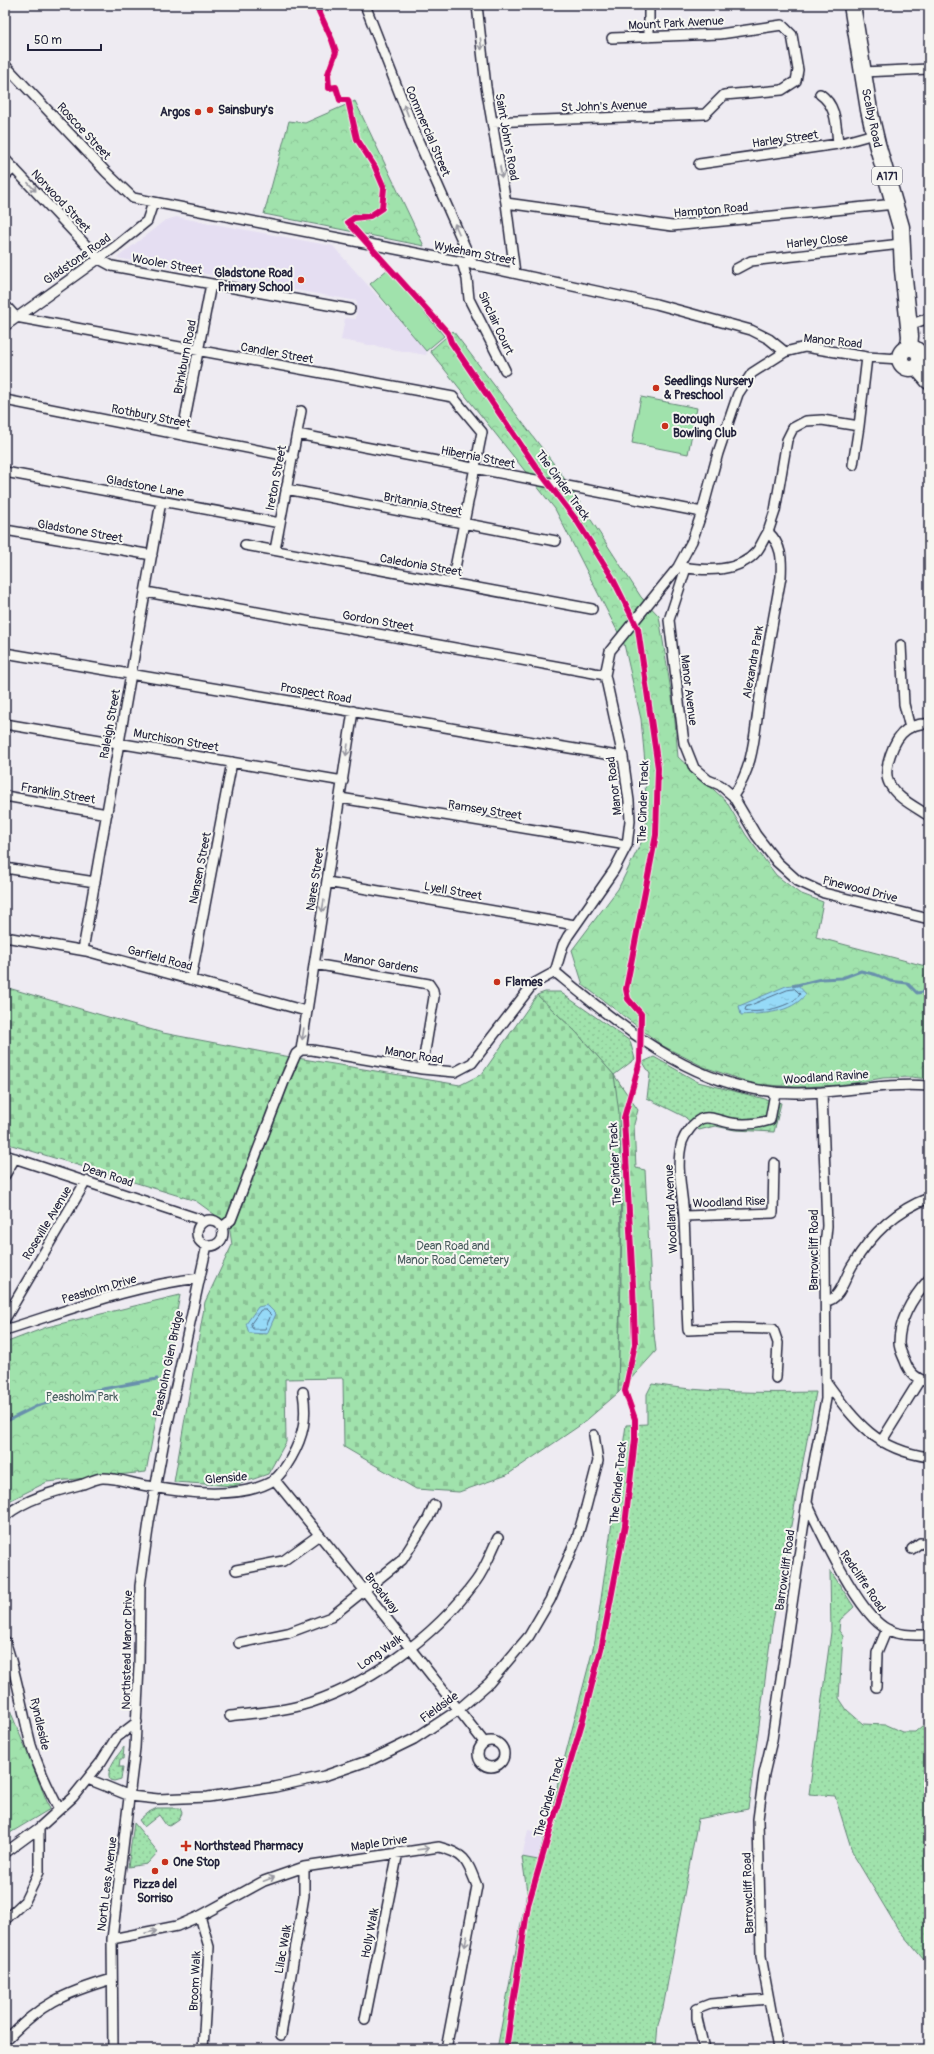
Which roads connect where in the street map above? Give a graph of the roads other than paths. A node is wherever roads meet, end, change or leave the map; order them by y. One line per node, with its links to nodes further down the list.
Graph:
1 (365, 5): 25 (street, Commercial Street, one-way to 1)
2 (476, 5): 12 (street, Saint John's Road, one-way to 12)
3 (649, 5): 5 (street)
4 (852, 5): 9 (highway, Scalby Road / A171)
5 (649, 37): 6 (street, Mount Park Avenue); 11 (street, Mount Park Avenue)
6 (612, 38)
7 (5, 65): 19 (street, Roscoe Street)
8 (929, 69): 9 (street)
9 (863, 72): 13 (highway, Scalby Road / A171)
10 (820, 94): 14 (street)
11 (714, 104): 12 (street, St John's Avenue)
12 (492, 122): 20 (street, Saint John's Road, one-way to 20)
13 (874, 134): 14 (street, Harley Street); 21 (highway, Scalby Road / A171)
14 (838, 144): 16 (street, Harley Street)
15 (5, 159): 17 (street, Norwood Street)
16 (698, 164)
17 (14, 168): 18 (street); 23 (street, Norwood Street, one-way to 23)
18 (5, 176)
19 (153, 203): 23 (street, Gladstone Road); 24 (street, Wykeham Street)
20 (506, 203): 21 (street, Hampton Road); 27 (street, Saint John's Road)
21 (895, 204): 22 (highway, Scalby Road / A171)
22 (901, 244): 26 (street, Harley Close); 33 (highway, Scalby Road / A171)
23 (99, 259): 28 (street, Wooler Street); 31 (street, Gladstone Road)
24 (462, 262): 25 (street, Wykeham Street); 39 (street, Sinclair Court)
25 (473, 265): 27 (street, Wykeham Street)
26 (736, 269)
27 (515, 273): 36 (street, Wykeham Street)
28 (211, 284): 30 (street, Wooler Street); 35 (street, Brinkburn Road)
29 (5, 305): 31 (street)
30 (350, 309)
31 (16, 317): 34 (street, Gladstone Road); 35 (street, Candler Street)
32 (929, 318): 33 (street)
33 (909, 325): 37 (highway, Scalby Road / A171)
34 (5, 326)
35 (199, 351): 45 (street, Brinkburn Road); 48 (street, Candler Street)
36 (785, 352): 38 (street, Manor Road); 52 (street, Manor Road)
37 (904, 353): 38 (street, Manor Road); 40 (highway)
38 (868, 356): 43 (street)
39 (505, 370)
40 (929, 381)
41 (5, 400): 45 (street, Rothbury Street)
42 (301, 411): 44 (street, Ireton Street)
43 (859, 426): 47 (street); 56 (street)
44 (297, 434): 46 (street, Ireton Street); 48 (street, Hibernia Street)
45 (182, 435): 46 (street, Rothbury Street)
46 (293, 457): 50 (street, Ireton Street)
47 (853, 464)
48 (475, 468): 52 (street, Hibernia Street); 54 (street, Candler Street)
49 (5, 472): 51 (street, Gladstone Lane)
50 (286, 489): 53 (street, Ireton Street); 54 (street, Britannia Street)
51 (161, 501): 53 (street, Gladstone Lane); 60 (street, Raleigh Street)
52 (702, 512): 61 (street, Manor Road)
53 (280, 523): 59 (street, Ireton Street)
54 (463, 524): 57 (street, Britannia Street); 62 (street, Candler Street)
55 (5, 530): 60 (street, Gladstone Street)
56 (768, 532): 61 (street); 78 (street, Alexandra Park)
57 (556, 541)
58 (245, 545): 59 (street, Caledonia Street)
59 (275, 550): 62 (street, Caledonia Street)
60 (152, 555): 63 (street, Raleigh Street)
61 (682, 568): 68 (street, Manor Road); 78 (street, Manor Avenue)
62 (452, 583): 64 (street, Caledonia Street)
63 (146, 592): 67 (street, Raleigh Street); 68 (street, Gordon Street)
64 (592, 608)
65 (901, 645): 72 (street)
66 (5, 653): 67 (street, Prospect Road)
67 (131, 674): 69 (street, Prospect Road); 73 (street, Raleigh Street)
68 (605, 674): 74 (street, Manor Road)
69 (354, 711): 74 (street, Prospect Road); 76 (street, Nares Street, one-way to 76)
70 (5, 724): 73 (street, Murchison Street)
71 (929, 724): 72 (street)
72 (910, 728): 81 (street)
73 (119, 743): 75 (street, Murchison Street); 80 (street, Raleigh Street)
74 (623, 756): 82 (street, Manor Road)
75 (232, 762): 76 (street, Murchison Street); 92 (street, Nansen Street)
76 (342, 781): 79 (street, Nares Street)
77 (5, 796): 80 (street, Franklin Street)
78 (732, 796): 86 (street, Pinewood Drive)
79 (340, 798): 82 (street, Ramsey Street); 85 (street, Nares Street)
80 (107, 814): 84 (street, Raleigh Street)
81 (929, 816)
82 (627, 845): 87 (street, Manor Road)
83 (5, 868): 84 (street)
84 (95, 882): 89 (street, Raleigh Street)
85 (327, 882): 87 (street, Lyell Street); 90 (street, Nares Street, one-way to 90)
86 (929, 918)
87 (575, 925): 91 (street, Manor Road)
88 (5, 937): 89 (street, Garfield Road)
89 (83, 950): 92 (street, Garfield Road)
90 (314, 964): 93 (street, Nares Street); 95 (street, Manor Gardens)
91 (555, 972): 95 (street, Manor Road); 98 (street, Woodland Ravine)
92 (191, 979): 93 (street, Garfield Road)
93 (306, 1011): 94 (street, Nares Street, one-way to 94)
94 (301, 1050): 95 (street, Manor Road); 107 (street)
95 (422, 1069)
96 (929, 1086): 97 (street, Woodland Ravine)
97 (822, 1092): 98 (street, Woodland Ravine); 111 (street, Barrowcliff Road)
98 (775, 1093): 105 (street, Woodland Avenue)
99 (5, 1155): 100 (street, Dean Road)
100 (15, 1158): 102 (street); 103 (street, Dean Road)
101 (774, 1163): 105 (street, Woodland Rise)
102 (5, 1175)
103 (86, 1181): 106 (street, Dean Road); 112 (street, Roseville Avenue)
104 (929, 1198): 111 (street)
105 (684, 1216): 114 (street, Woodland Avenue)
106 (203, 1222): 107 (street); 108 (street)
107 (222, 1227): 108 (street)
108 (207, 1245): 109 (street, Peasholm Glen Bridge)
109 (200, 1278): 113 (street, Peasholm Drive); 123 (street, Peasholm Glen Bridge)
110 (929, 1279): 115 (street)
111 (826, 1301): 117 (street, Barrowcliff Road)
112 (5, 1319)
113 (5, 1330)
114 (776, 1378)
115 (919, 1381): 116 (street); 120 (street)
116 (929, 1382)
117 (827, 1383): 120 (street); 124 (street, Barrowcliff Road)
118 (303, 1392): 122 (street, Glenside)
119 (594, 1435): 139 (street, Fieldside)
120 (881, 1442): 121 (street)
121 (929, 1457)
122 (274, 1479): 123 (street, Glenside); 127 (street, Broadway)
123 (155, 1488): 126 (street); 141 (street, Northstead Manor Drive)
124 (807, 1503): 133 (street, Redcliffe Road); 154 (street, Barrowcliff Road)
125 (434, 1505): 132 (street)
126 (5, 1516)
127 (319, 1535): 131 (street); 132 (street, Broadway)
128 (498, 1538): 137 (street, Long Walk)
129 (929, 1544): 130 (street)
130 (912, 1549)
131 (236, 1570)
132 (365, 1591): 136 (street); 137 (street, Broadway)
133 (887, 1629): 134 (street, Redcliffe Road); 138 (street)
134 (929, 1635)
135 (5, 1641): 145 (street, Ryndleside)
136 (239, 1643)
137 (409, 1648): 139 (street, Broadway); 140 (street, Long Walk)
138 (876, 1687)
139 (458, 1710): 142 (street, Broadway); 144 (street, Fieldside)
140 (230, 1716)
141 (137, 1722): 143 (street, Northstead Manor Drive); 144 (street, North Leas Avenue)
142 (484, 1742)
143 (88, 1779): 144 (street, Fieldside); 145 (street, Northstead Manor Drive)
144 (130, 1796): 152 (street, North Leas Avenue)
145 (59, 1809): 146 (street, Northstead Manor Drive)
146 (39, 1828): 148 (street, Northstead Manor Drive); 151 (street)
147 (398, 1852): 149 (street, Maple Drive); 155 (street, Holly Walk); 160 (street, Maple Drive, one-way to 160)
148 (5, 1853)
149 (304, 1867): 150 (street, Maple Drive, one-way to 149); 156 (street, Lilac Walk)
150 (200, 1916): 152 (street, Maple Drive, one-way to 150); 159 (street, Broom Walk)
151 (5, 1920)
152 (112, 1939): 153 (street, North Leas Avenue)
153 (112, 1979): 157 (street); 158 (street, North Leas Avenue)
154 (769, 1999): 161 (street); 162 (street, Barrowcliff Road)
155 (365, 2019)
156 (281, 2035)
157 (5, 2041)
158 (113, 2049)
159 (203, 2049)
160 (446, 2049)
161 (704, 2049)
162 (778, 2049)

